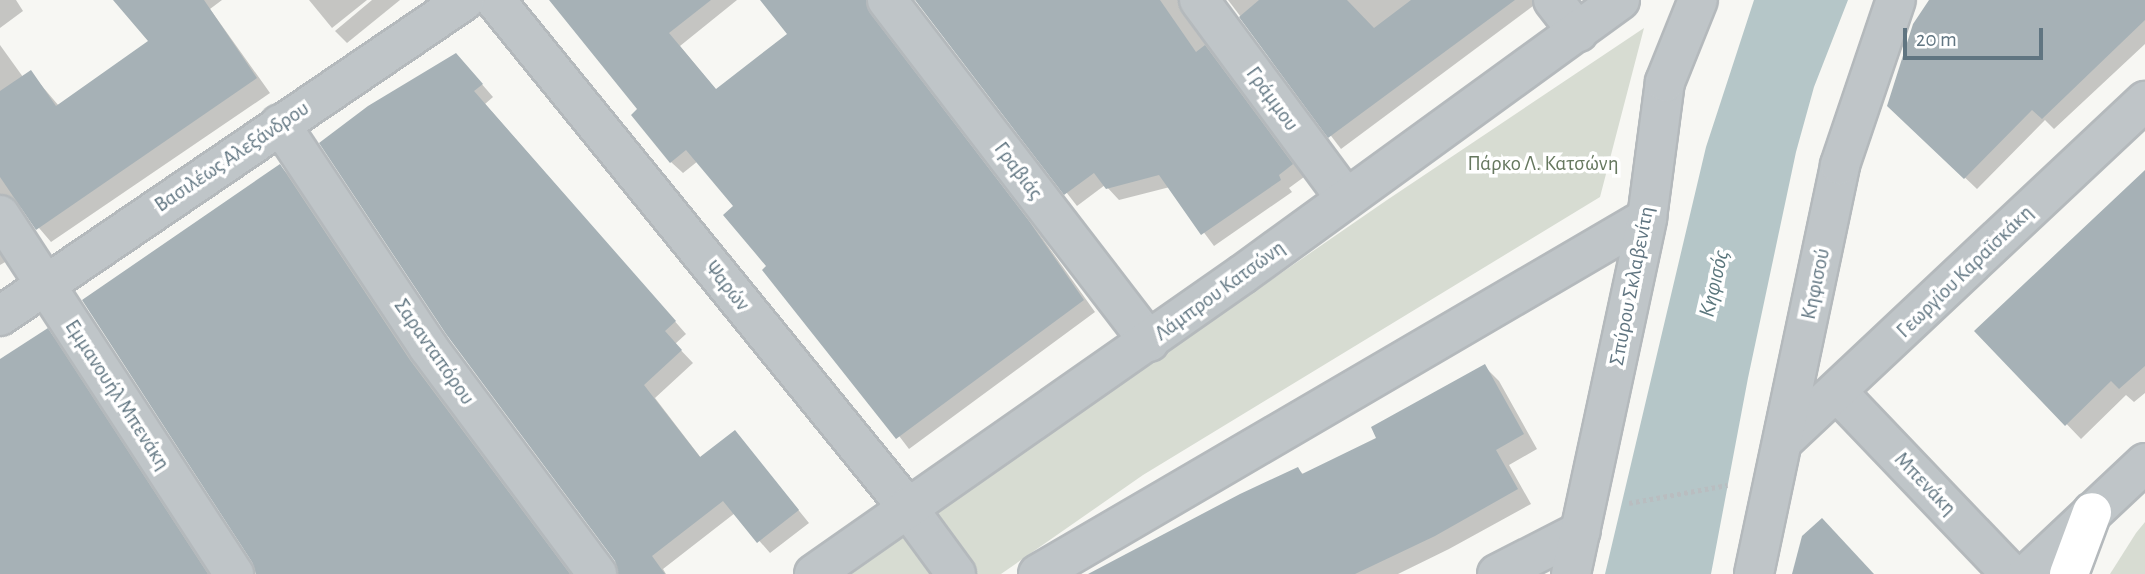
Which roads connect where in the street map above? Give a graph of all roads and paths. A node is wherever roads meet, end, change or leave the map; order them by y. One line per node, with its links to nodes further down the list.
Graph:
1 (465, 0): 11 (street, Βασιλέως Αλεξάνδρου)
2 (495, 0): 21 (street, Ψαρών)
3 (887, 0): 17 (street, Γραβιάς)
4 (1199, 0): 12 (street, Γράμμου)
5 (1553, 0): 9 (street)
6 (1620, 0): 9 (street, Λάμπρου Κατσώνη)
7 (1698, 0): 14 (street, Σπύρου Σκλαβενίτη)
8 (1896, 0): 19 (street, Κηφισού)
9 (1578, 32): 12 (street, Λάμπρου Κατσώνη)
10 (2145, 101): 18 (street, Γεωργίου Καραϊσκάκη)
11 (280, 124): 15 (street, Βασιλέως Αλεξάνδρου); 25 (street, Σαρανταπόρου)
12 (1346, 199): 17 (street, Λάμπρου Κατσώνη)
13 (0, 215): 15 (street, Εμμανουήλ Μπενάκη)
14 (1647, 218): 23 (street, Σπύρου Σκλαβενίτη); 28 (street)
15 (46, 285): 16 (street, Βασιλέως Αλεξάνδρου); 24 (street, Εμμανουήλ Μπενάκη)
16 (0, 316)
17 (1149, 342): 21 (street, Λάμπρου Κατσώνη)
18 (1838, 393): 19 (street, Γεωργίου Καραϊσκάκη); 32 (street, Μπενάκη)
19 (1778, 459): 23 (path); 31 (street, Κηφισού)
20 (2145, 463): 22 (street)
21 (907, 507): 26 (street, Λάμπρου Κατσώνη); 27 (street, Ψαρών)
22 (2092, 512): 33 (street); 34 (highway)
23 (1584, 521): 29 (street); 30 (street, Σπύρου Σκλαβενίτη)
24 (234, 574)
25 (597, 574)
26 (814, 574)
27 (956, 574)
28 (1038, 574)
29 (1497, 574)
30 (1571, 574)
31 (1754, 574)
32 (2011, 574)
33 (2027, 574)
34 (2069, 574)

